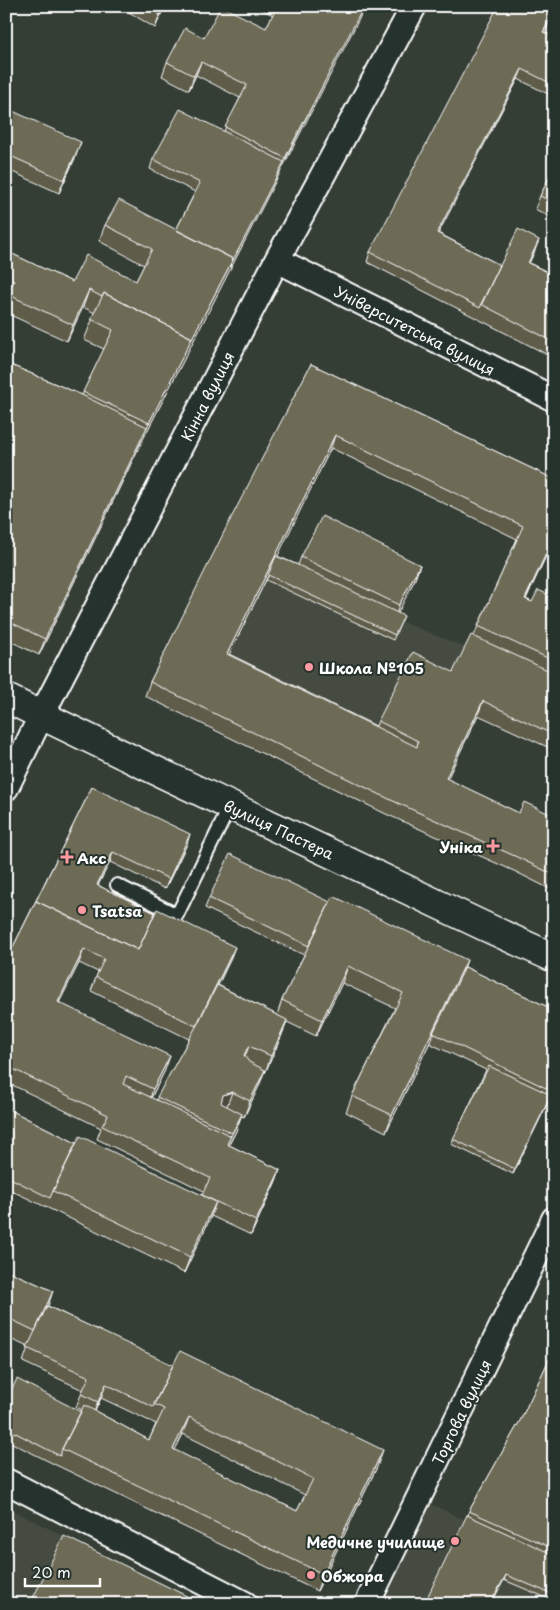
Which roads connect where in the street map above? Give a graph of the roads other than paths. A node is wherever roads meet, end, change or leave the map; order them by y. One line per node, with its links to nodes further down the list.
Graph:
1 (414, 6): 2 (street, Кінна вулиця)
2 (277, 260): 3 (street, Університетська вулиця); 5 (street, Кінна вулиця)
3 (554, 399)
4 (6, 698): 5 (street, вулиця Пастера)
5 (42, 714): 6 (street, Кінна вулиця); 7 (street, вулиця Пастера)
6 (6, 788)
7 (230, 806): 8 (lane); 9 (street, вулиця Пастера)
8 (116, 885)
9 (554, 958)
10 (554, 1219): 13 (street, Торгова вулиця)
11 (6, 1481): 12 (street)
12 (245, 1604)
13 (367, 1604)

